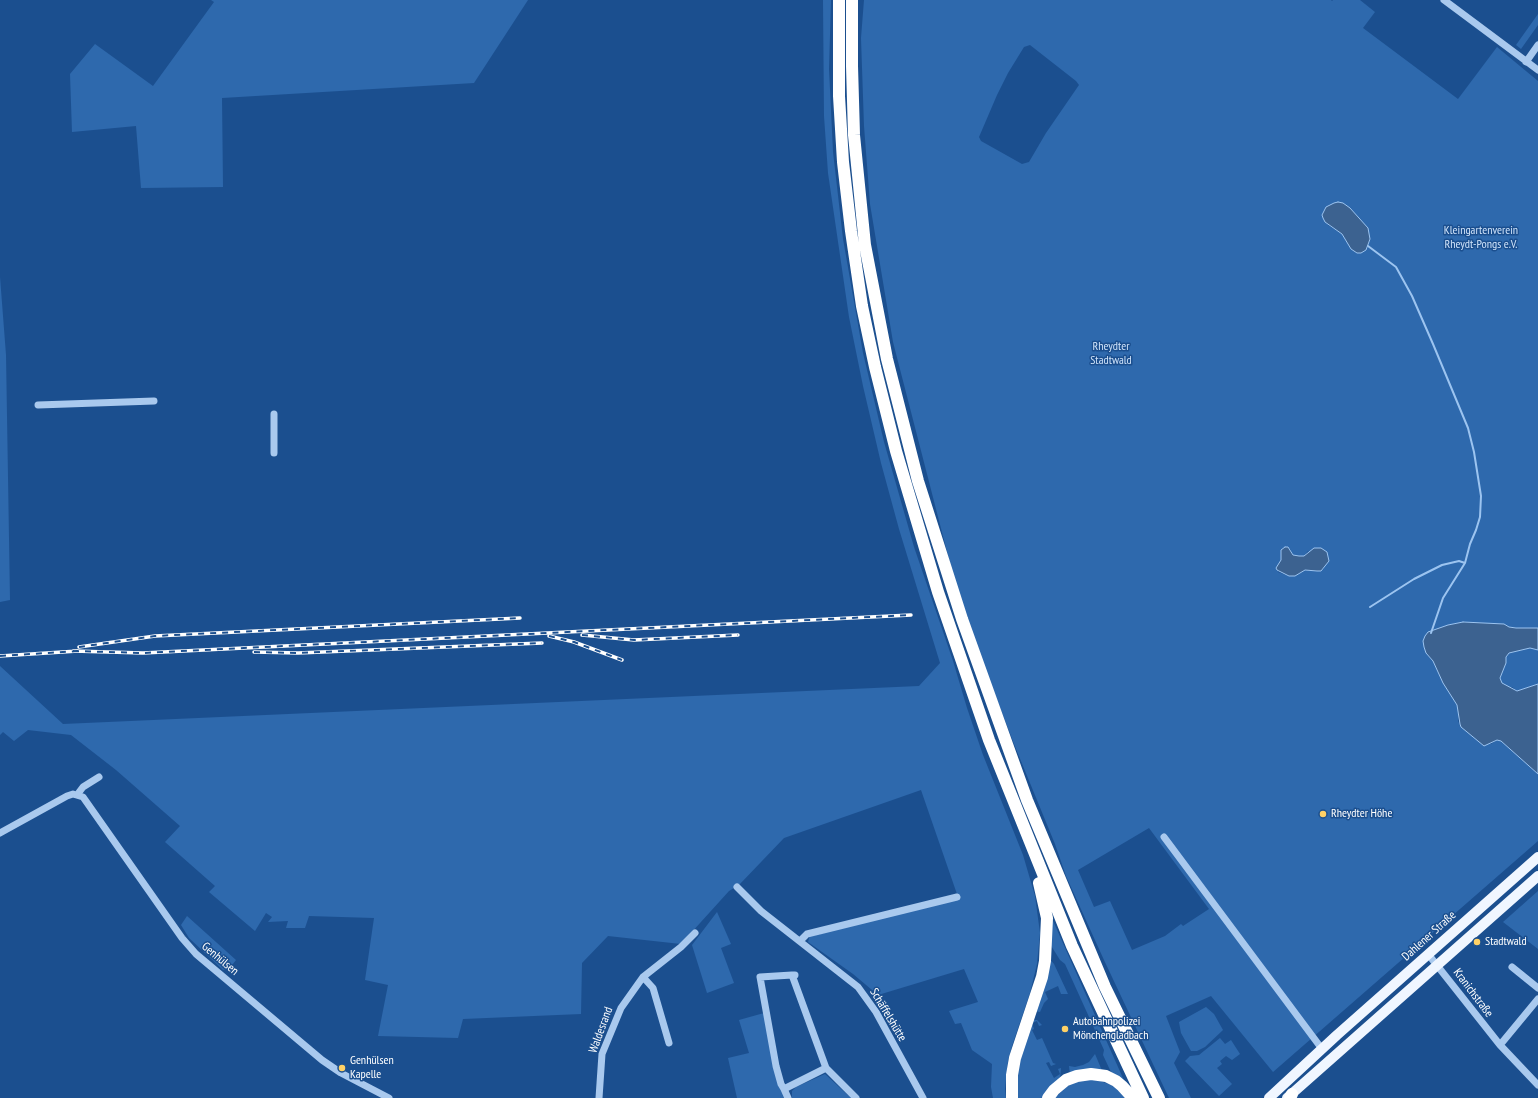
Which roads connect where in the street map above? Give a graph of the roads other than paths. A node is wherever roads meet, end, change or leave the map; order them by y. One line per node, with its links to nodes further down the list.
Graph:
1 (839, 0): 13 (highway)
2 (852, 0): 44 (highway)
3 (1444, 0): 5 (street)
4 (1538, 45): 5 (street)
5 (1526, 62): 6 (street)
6 (1538, 70)
7 (154, 401): 8 (street)
8 (38, 405)
9 (274, 414): 10 (street)
10 (274, 453)
11 (99, 778): 12 (street)
12 (77, 794): 14 (street); 35 (street, Genhülsen)
13 (1021, 820): 40 (highway); 43 (highway)
14 (0, 833)
15 (1164, 837): 30 (street)
16 (1538, 857): 22 (main road, Dahlener Straße)
17 (1538, 876): 23 (main road)
18 (737, 887): 21 (street, Schäffelshütte)
19 (957, 897): 21 (street)
20 (695, 933): 25 (street, Waldesrand)
21 (800, 941): 39 (street, Schäffelshütte)
22 (1428, 954): 23 (street, Kranichstraße); 30 (main road, Dahlener Straße)
23 (1438, 964): 29 (street, Kranichstraße); 34 (main road)
24 (1512, 968): 26 (street)
25 (643, 977): 28 (street); 36 (street, Waldesrand)
26 (1538, 988)
27 (1538, 999): 29 (street)
28 (669, 1043)
29 (1500, 1045): 32 (street, Kranichstraße)
30 (1322, 1049): 45 (main road, Dahlener Straße)
31 (826, 1068): 33 (street); 33 (street); 38 (street)
32 (1538, 1085)
33 (784, 1089): 37 (street)
34 (1289, 1097)
35 (389, 1098)
36 (599, 1098)
37 (788, 1098)
38 (856, 1098)
39 (923, 1098)
40 (1012, 1098)
41 (1048, 1098): 42 (highway)
42 (1133, 1098)
43 (1143, 1098)
44 (1159, 1098)
45 (1269, 1098)

